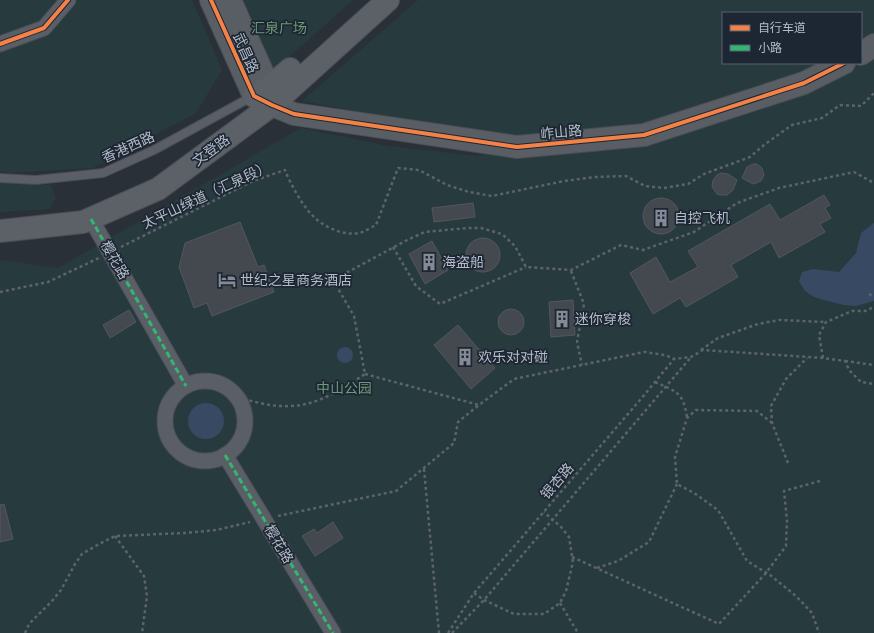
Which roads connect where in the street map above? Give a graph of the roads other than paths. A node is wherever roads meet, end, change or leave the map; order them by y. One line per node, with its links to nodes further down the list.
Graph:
1 (68, 0): 6 (street)
2 (210, 0): 10 (street, 武昌路)
3 (230, 0): 10 (street, 武昌路)
4 (367, 0): 10 (main road, 文登路)
5 (388, 0): 10 (main road, 文登路)
6 (0, 44)
7 (874, 45): 8 (street)
8 (862, 53)
9 (842, 64): 10 (street, 岞山路)
10 (265, 96): 11 (lane, 香港西路); 12 (main road, 文登路)
11 (0, 178)
12 (91, 218): 13 (main road, 文登路); 14 (street, 樱花路)
13 (0, 231)
14 (186, 386): 15 (street); 15 (street)
15 (225, 455): 16 (street, 樱花路)
16 (333, 633)

